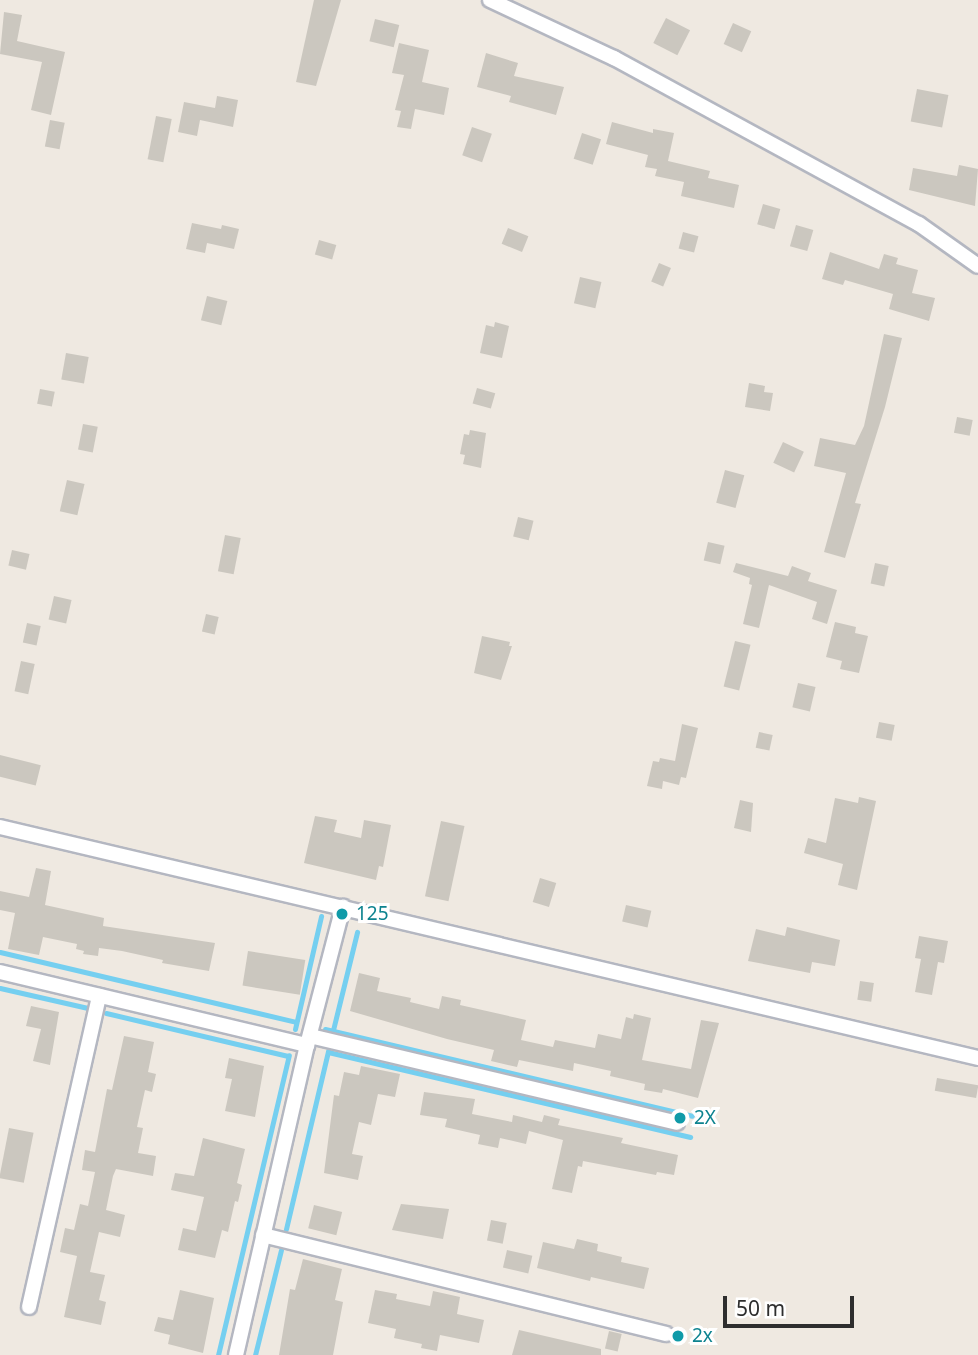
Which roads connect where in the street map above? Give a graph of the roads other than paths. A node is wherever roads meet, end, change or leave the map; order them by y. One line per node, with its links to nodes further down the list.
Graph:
1 (490, 0): 2 (street)
2 (978, 266)
3 (0, 827): 4 (street)
4 (343, 907): 7 (street); 8 (street)
5 (0, 972): 6 (street)
6 (99, 996): 7 (street); 11 (street)
7 (308, 1041): 9 (street); 10 (street)
8 (978, 1058)
9 (677, 1123)
10 (264, 1236): 12 (street); 13 (street)
11 (29, 1307)
12 (666, 1334)
13 (236, 1355)

